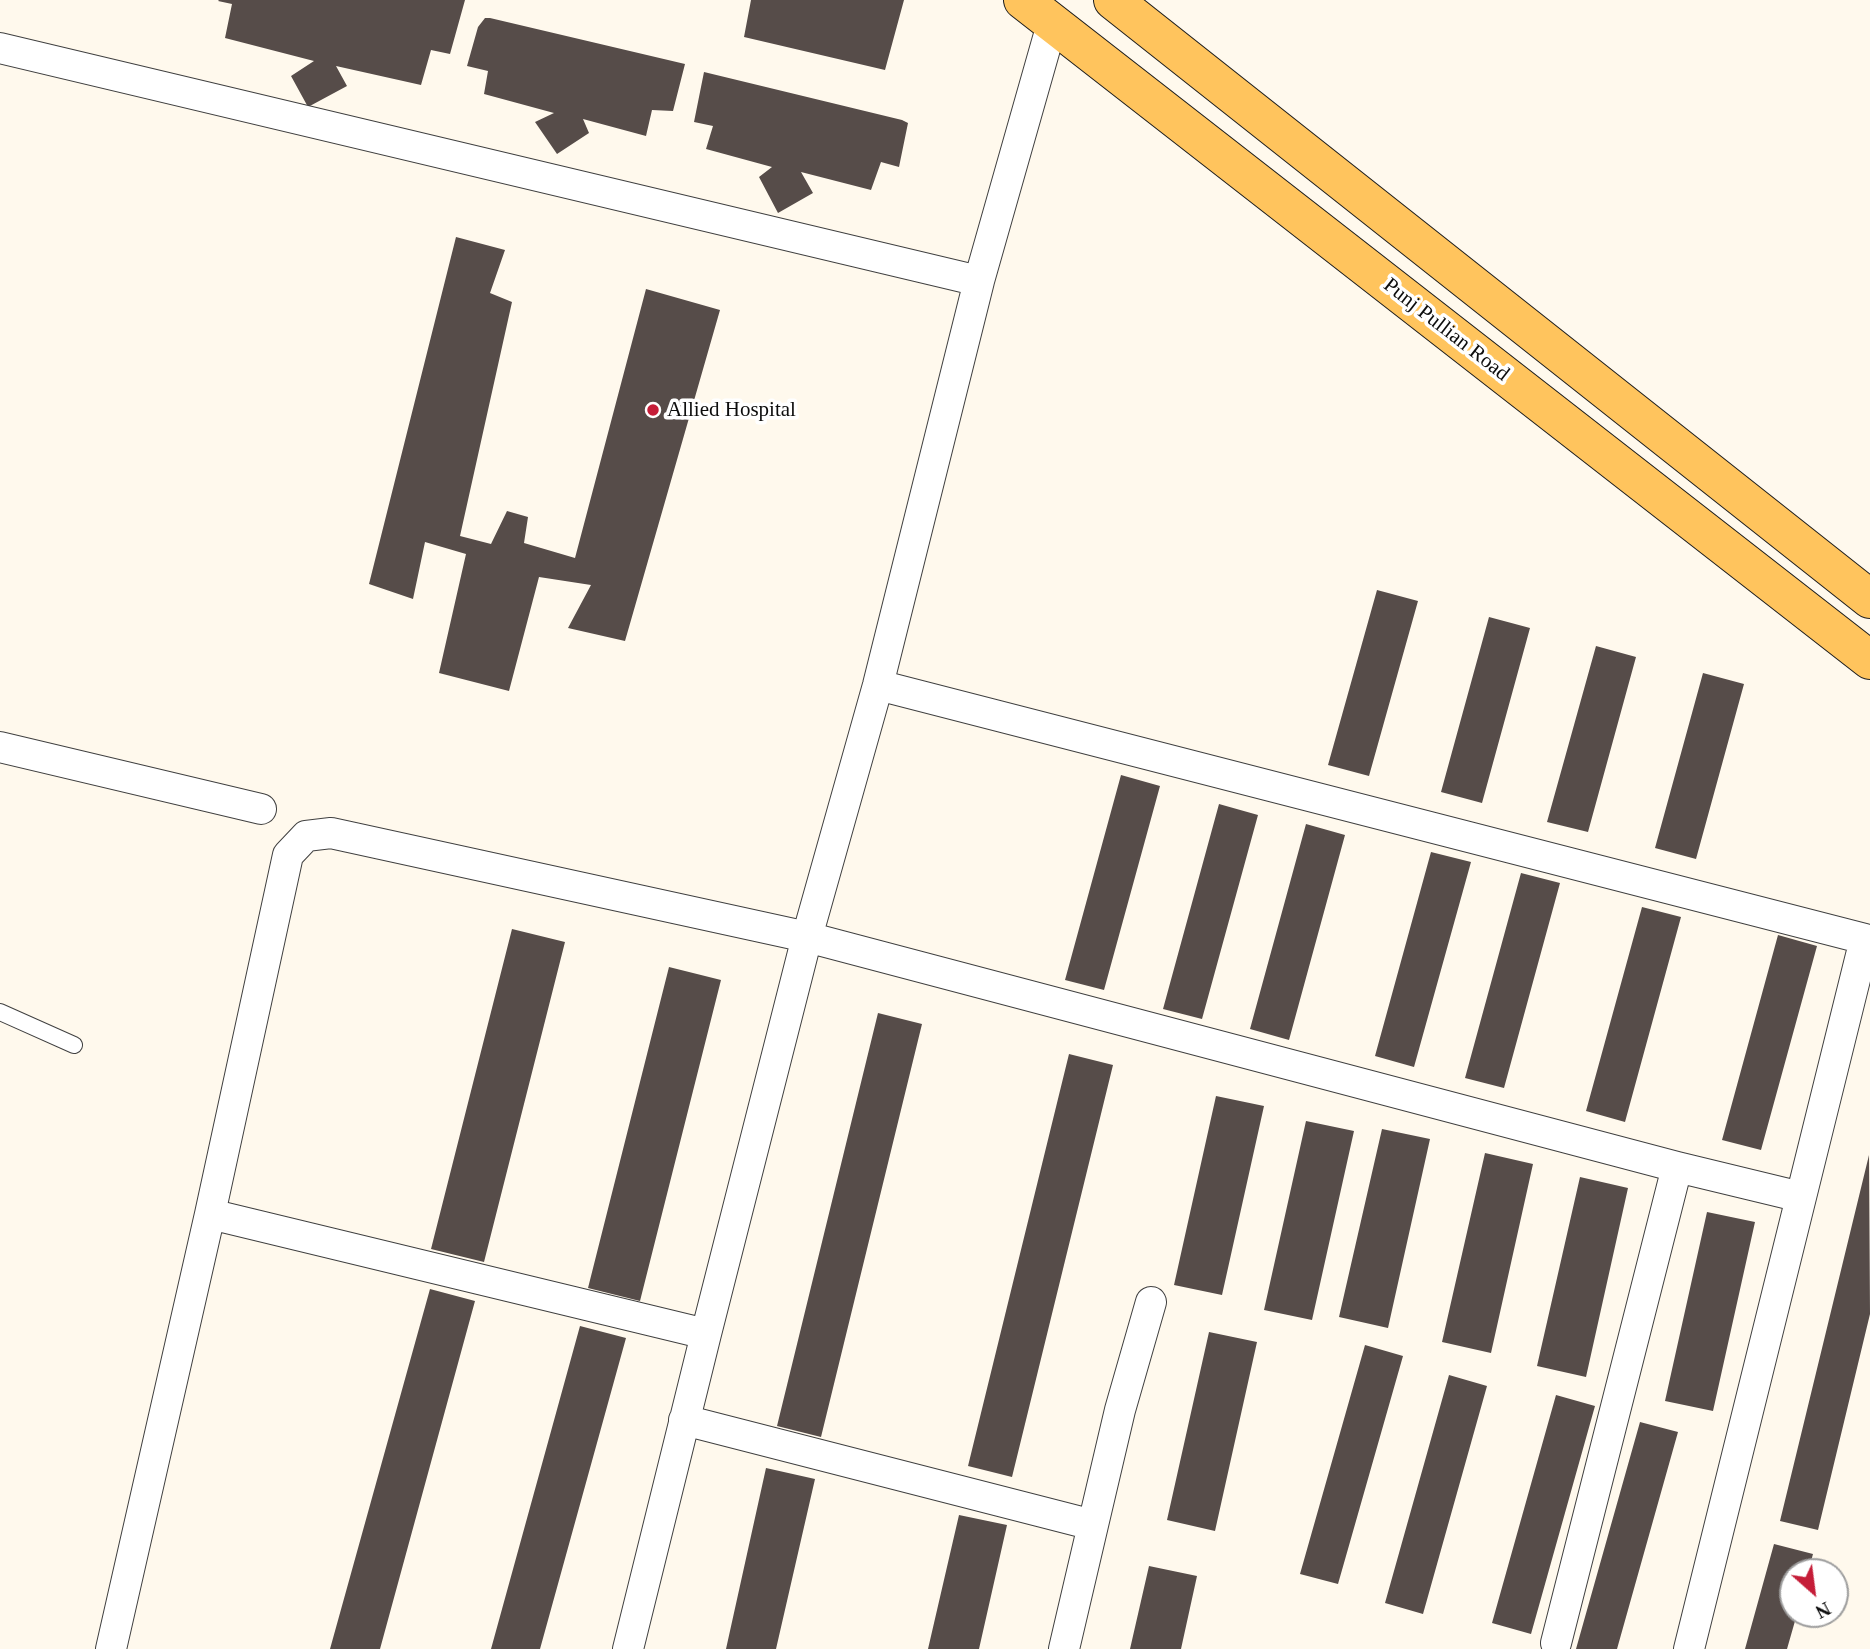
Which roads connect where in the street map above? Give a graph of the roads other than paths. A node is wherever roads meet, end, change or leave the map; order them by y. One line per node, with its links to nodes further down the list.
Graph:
1 (1023, 0): 3 (main road, Punj Pullian Road)
2 (1113, 0): 6 (main road)
3 (1052, 24): 5 (street); 7 (main road, Punj Pullian Road)
4 (0, 48): 5 (street)
5 (979, 281): 8 (street)
6 (1870, 599)
7 (1870, 660)
8 (878, 685): 11 (street); 15 (street)
9 (0, 747): 10 (street)
10 (261, 809)
11 (807, 937): 14 (street); 16 (street); 18 (street)
12 (0, 1012): 13 (lane)
13 (74, 1045)
14 (1677, 1167): 15 (street); 21 (street)
15 (1801, 1197): 25 (street)
16 (210, 1214): 18 (street); 22 (street)
17 (1151, 1302): 20 (street)
18 (706, 1334): 19 (street)
19 (684, 1420): 20 (street); 23 (street)
20 (1093, 1525): 24 (street)
21 (1556, 1643)
22 (111, 1649)
23 (628, 1649)
24 (1064, 1649)
25 (1689, 1649)

